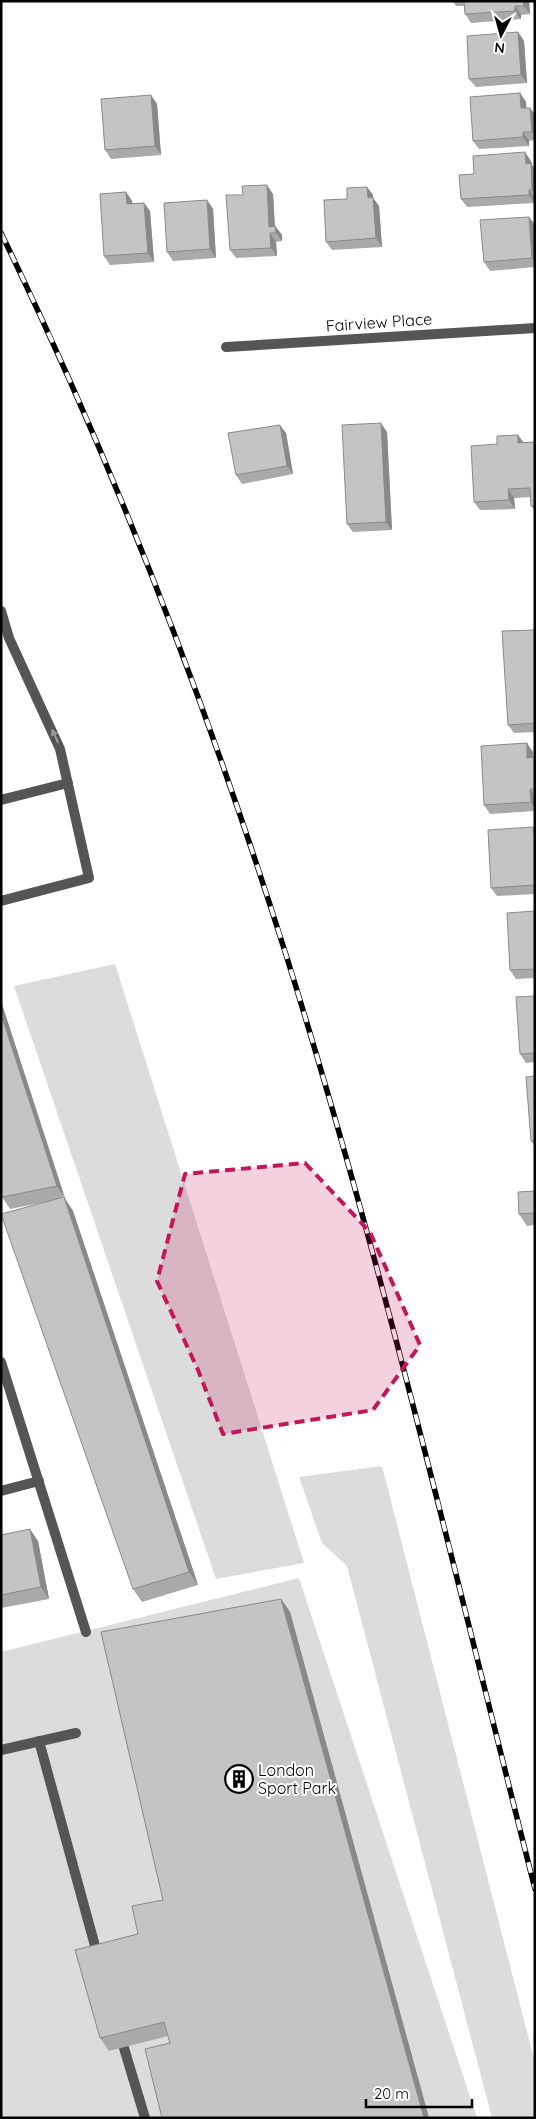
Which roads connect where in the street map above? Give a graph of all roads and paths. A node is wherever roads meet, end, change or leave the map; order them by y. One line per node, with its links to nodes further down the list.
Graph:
1 (535, 328): 2 (street, Fairview Place)
2 (226, 347)
3 (1, 611): 4 (street, one-way to 3)
4 (68, 783): 5 (street); 6 (street)
5 (1, 800)
6 (1, 900)
7 (1, 1362): 8 (street)
8 (39, 1481): 9 (street); 10 (street)
9 (1, 1491)
10 (86, 1632)
11 (76, 1732): 12 (street)
12 (39, 1741): 13 (street); 14 (street)
13 (1, 1750)
14 (98, 1960)
15 (124, 2048): 16 (street)
16 (145, 2118)

